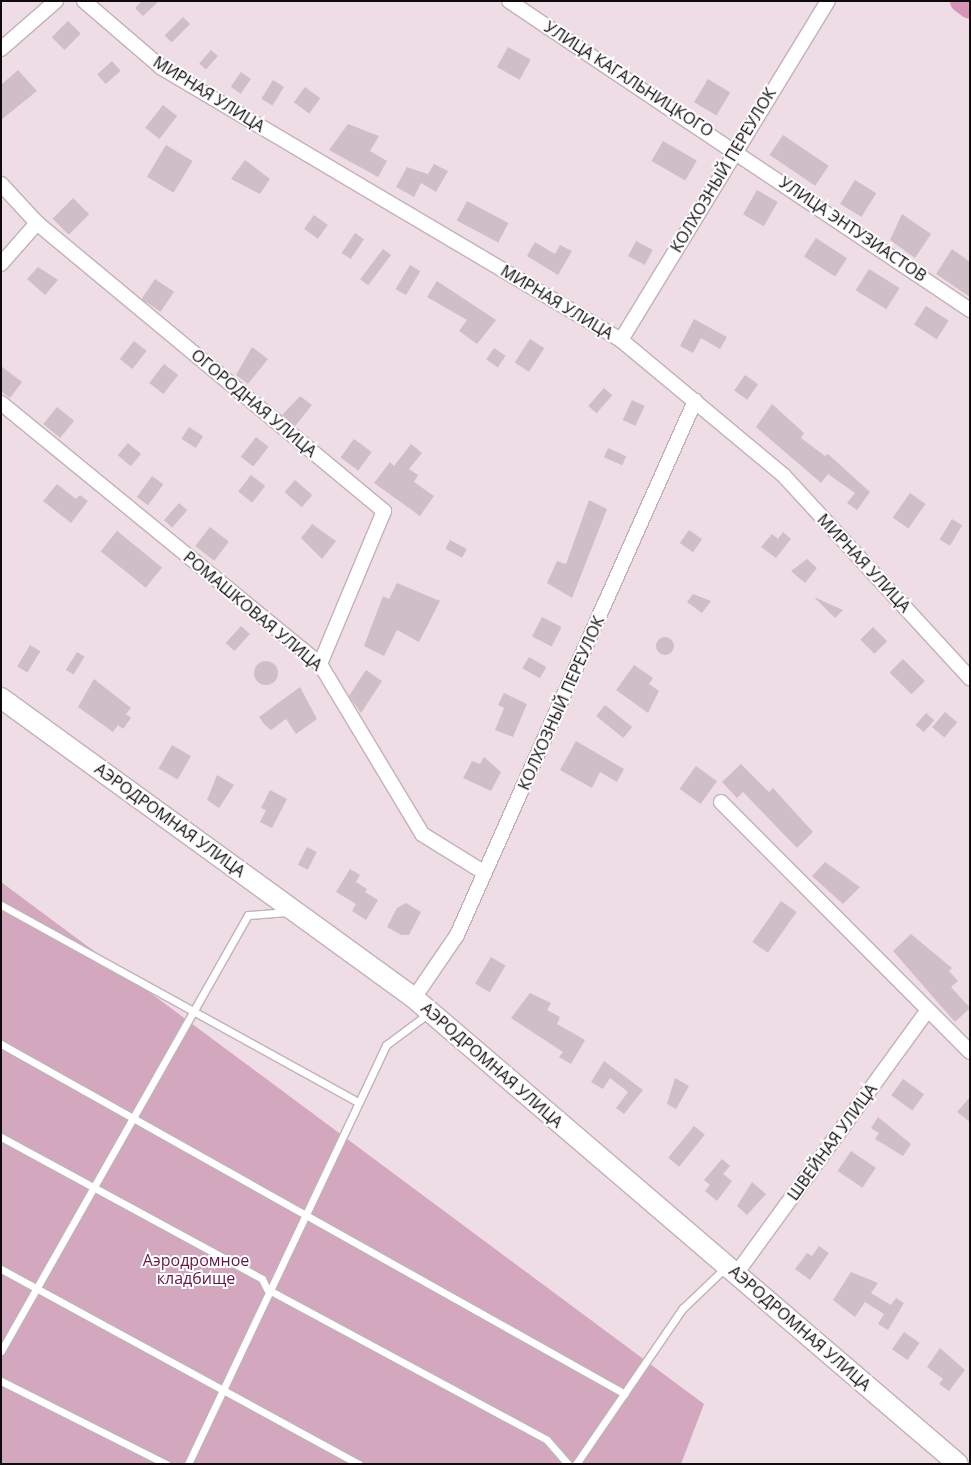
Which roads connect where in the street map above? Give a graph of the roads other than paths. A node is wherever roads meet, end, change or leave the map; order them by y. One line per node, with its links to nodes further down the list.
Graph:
1 (56, 1): 6 (street)
2 (84, 1): 12 (street, МИРНАЯ УЛИЦА)
3 (509, 1): 5 (street, УЛИЦА КАГАЛЬНИЦКОГО)
4 (828, 1): 7 (street, КОЛХОЗНЫЙ ПЕРЕУЛОК)
5 (521, 5): 7 (street, УЛИЦА КАГАЛЬНИЦКОГО)
6 (1, 49)
7 (735, 149): 11 (street, УЛИЦА ЭНТУЗИАСТОВ); 12 (street, КОЛХОЗНЫЙ ПЕРЕУЛОК)
8 (1, 184): 9 (street, ОГОРОДНАЯ УЛИЦА)
9 (37, 223): 10 (street); 15 (street, ОГОРОДНАЯ УЛИЦА)
10 (1, 264)
11 (970, 310)
12 (621, 340): 13 (street, МИРНАЯ УЛИЦА)
13 (695, 401): 16 (street, МИРНАЯ УЛИЦА); 19 (street, КОЛХОЗНЫЙ ПЕРЕУЛОК)
14 (1, 403): 15 (street, РОМАШКОВАЯ УЛИЦА)
15 (320, 664): 19 (street, РОМАШКОВАЯ УЛИЦА)
16 (970, 678)
17 (1, 698): 21 (street, АЭРОДРОМНАЯ УЛИЦА)
18 (721, 802): 23 (street)
19 (485, 873): 22 (street, КОЛХОЗНЫЙ ПЕРЕУЛОК)
20 (1, 905): 25 (lane)
21 (296, 911): 22 (street, АЭРОДРОМНАЯ УЛИЦА); 25 (lane)
22 (414, 998): 24 (street, АЭРОДРОМНАЯ УЛИЦА)
23 (928, 1010): 27 (street); 34 (street, ШВЕЙНАЯ УЛИЦА)
24 (431, 1012): 28 (lane); 34 (street, АЭРОДРОМНАЯ УЛИЦА)
25 (194, 1013): 28 (lane); 29 (lane)
26 (1, 1044): 29 (lane)
27 (970, 1052)
28 (358, 1102): 32 (lane)
29 (133, 1119): 31 (lane); 32 (lane)
30 (1, 1137): 31 (lane)
31 (93, 1188): 35 (lane); 36 (lane)
32 (303, 1215): 36 (lane); 40 (lane)
33 (1, 1269): 35 (lane)
34 (732, 1270): 40 (lane); 46 (street, АЭРОДРОМНАЯ УЛИЦА)
35 (36, 1289): 37 (lane); 39 (lane)
36 (267, 1289): 39 (lane); 44 (lane)
37 (1, 1351)
38 (1, 1381): 41 (lane)
39 (223, 1388): 42 (lane); 43 (lane)
40 (625, 1394): 45 (lane)
41 (166, 1464)
42 (188, 1464)
43 (359, 1464)
44 (568, 1464)
45 (576, 1464)
46 (958, 1464)

